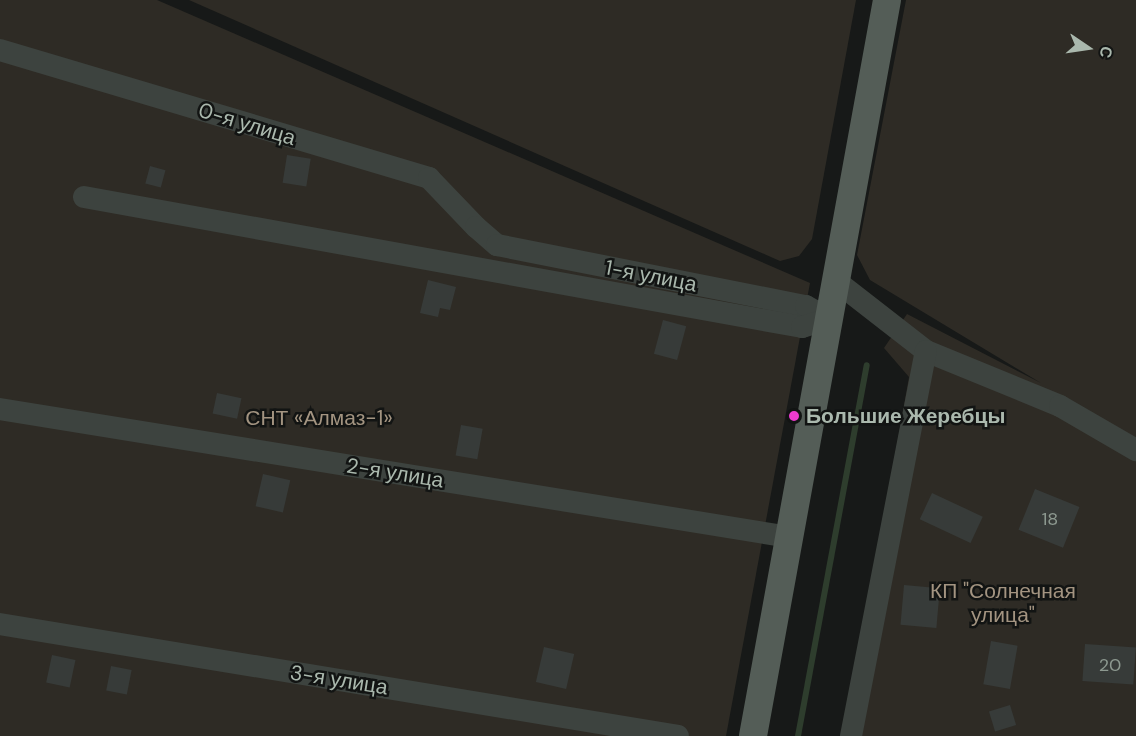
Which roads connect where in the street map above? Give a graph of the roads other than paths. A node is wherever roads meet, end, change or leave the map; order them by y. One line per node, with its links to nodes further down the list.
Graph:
1 (887, 0): 5 (main road)
2 (0, 50): 4 (street, 0-я улица)
3 (84, 196): 6 (street)
4 (476, 228): 6 (street, 1-я улица)
5 (836, 281): 6 (main road); 7 (street)
6 (829, 319): 10 (main road)
7 (926, 351): 9 (street); 14 (street)
8 (0, 409): 10 (street, 2-я улица)
9 (1136, 450)
10 (789, 537): 13 (main road)
11 (0, 624): 12 (street, 3-я улица)
12 (678, 736)
13 (753, 736)
14 (851, 736)

